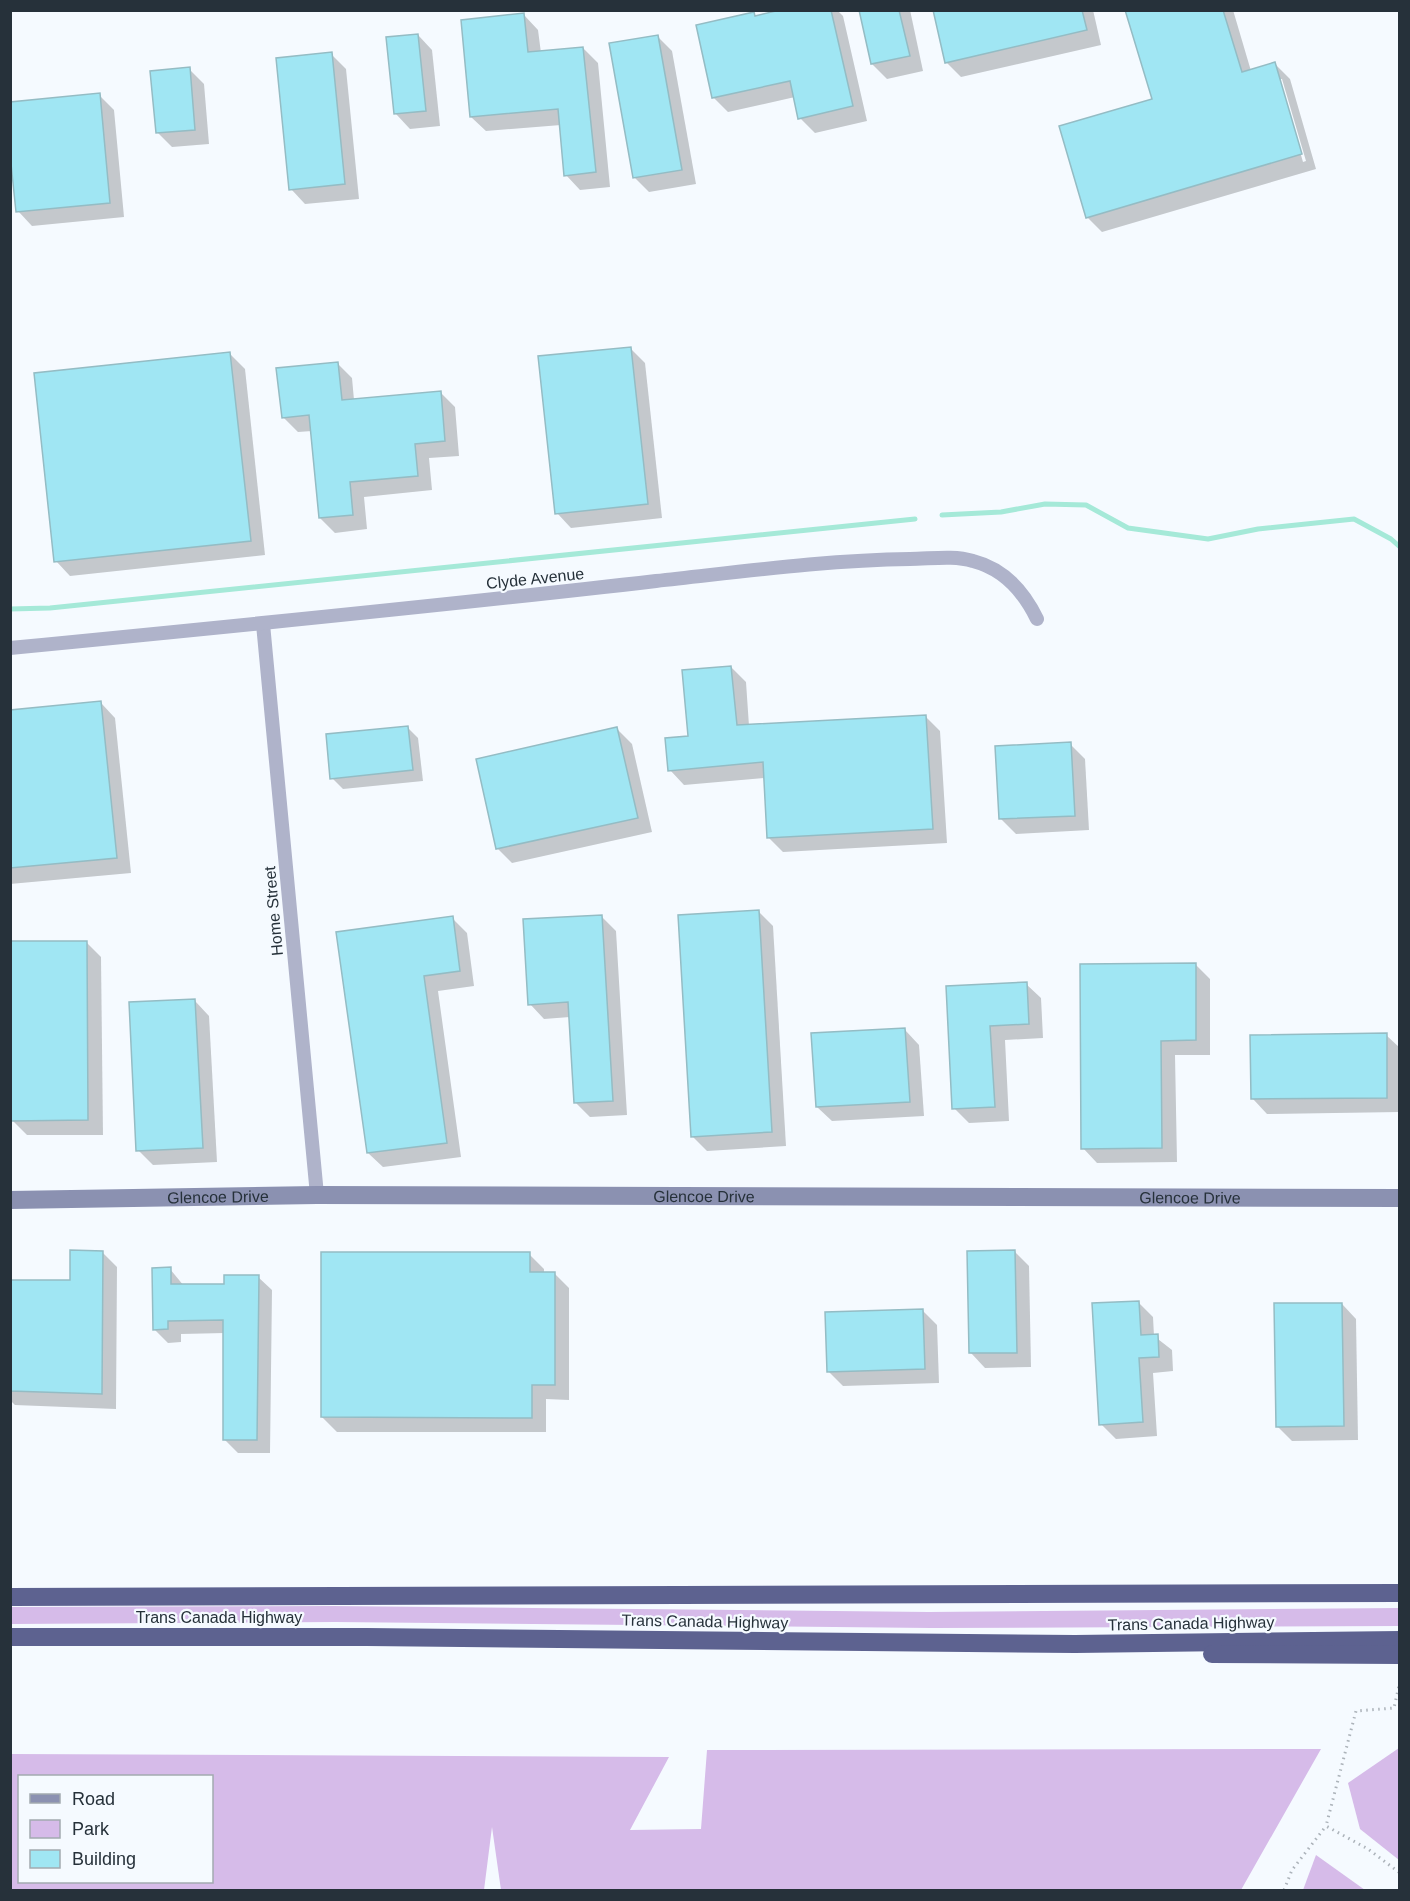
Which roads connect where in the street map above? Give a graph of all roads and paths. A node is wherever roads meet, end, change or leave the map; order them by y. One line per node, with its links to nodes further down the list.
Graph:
1 (1038, 620): 2 (street, Clyde Avenue)
2 (263, 624): 3 (street, Clyde Avenue); 4 (street, Home Street)
3 (10, 648)
4 (317, 1195): 5 (street, Glencoe Drive); 6 (street, Glencoe Drive)
5 (1400, 1198)
6 (10, 1200)
7 (1400, 1593): 8 (highway, Trans Canada Highway)
8 (10, 1597)
9 (10, 1637): 11 (highway, Trans Canada Highway)
10 (1400, 1640): 11 (highway, Trans Canada Highway)
11 (1119, 1644): 12 (highway)
12 (1400, 1655)
13 (1400, 1681): 14 (path)
14 (1326, 1826): 15 (path); 16 (path)
15 (1400, 1873)
16 (1284, 1890)

